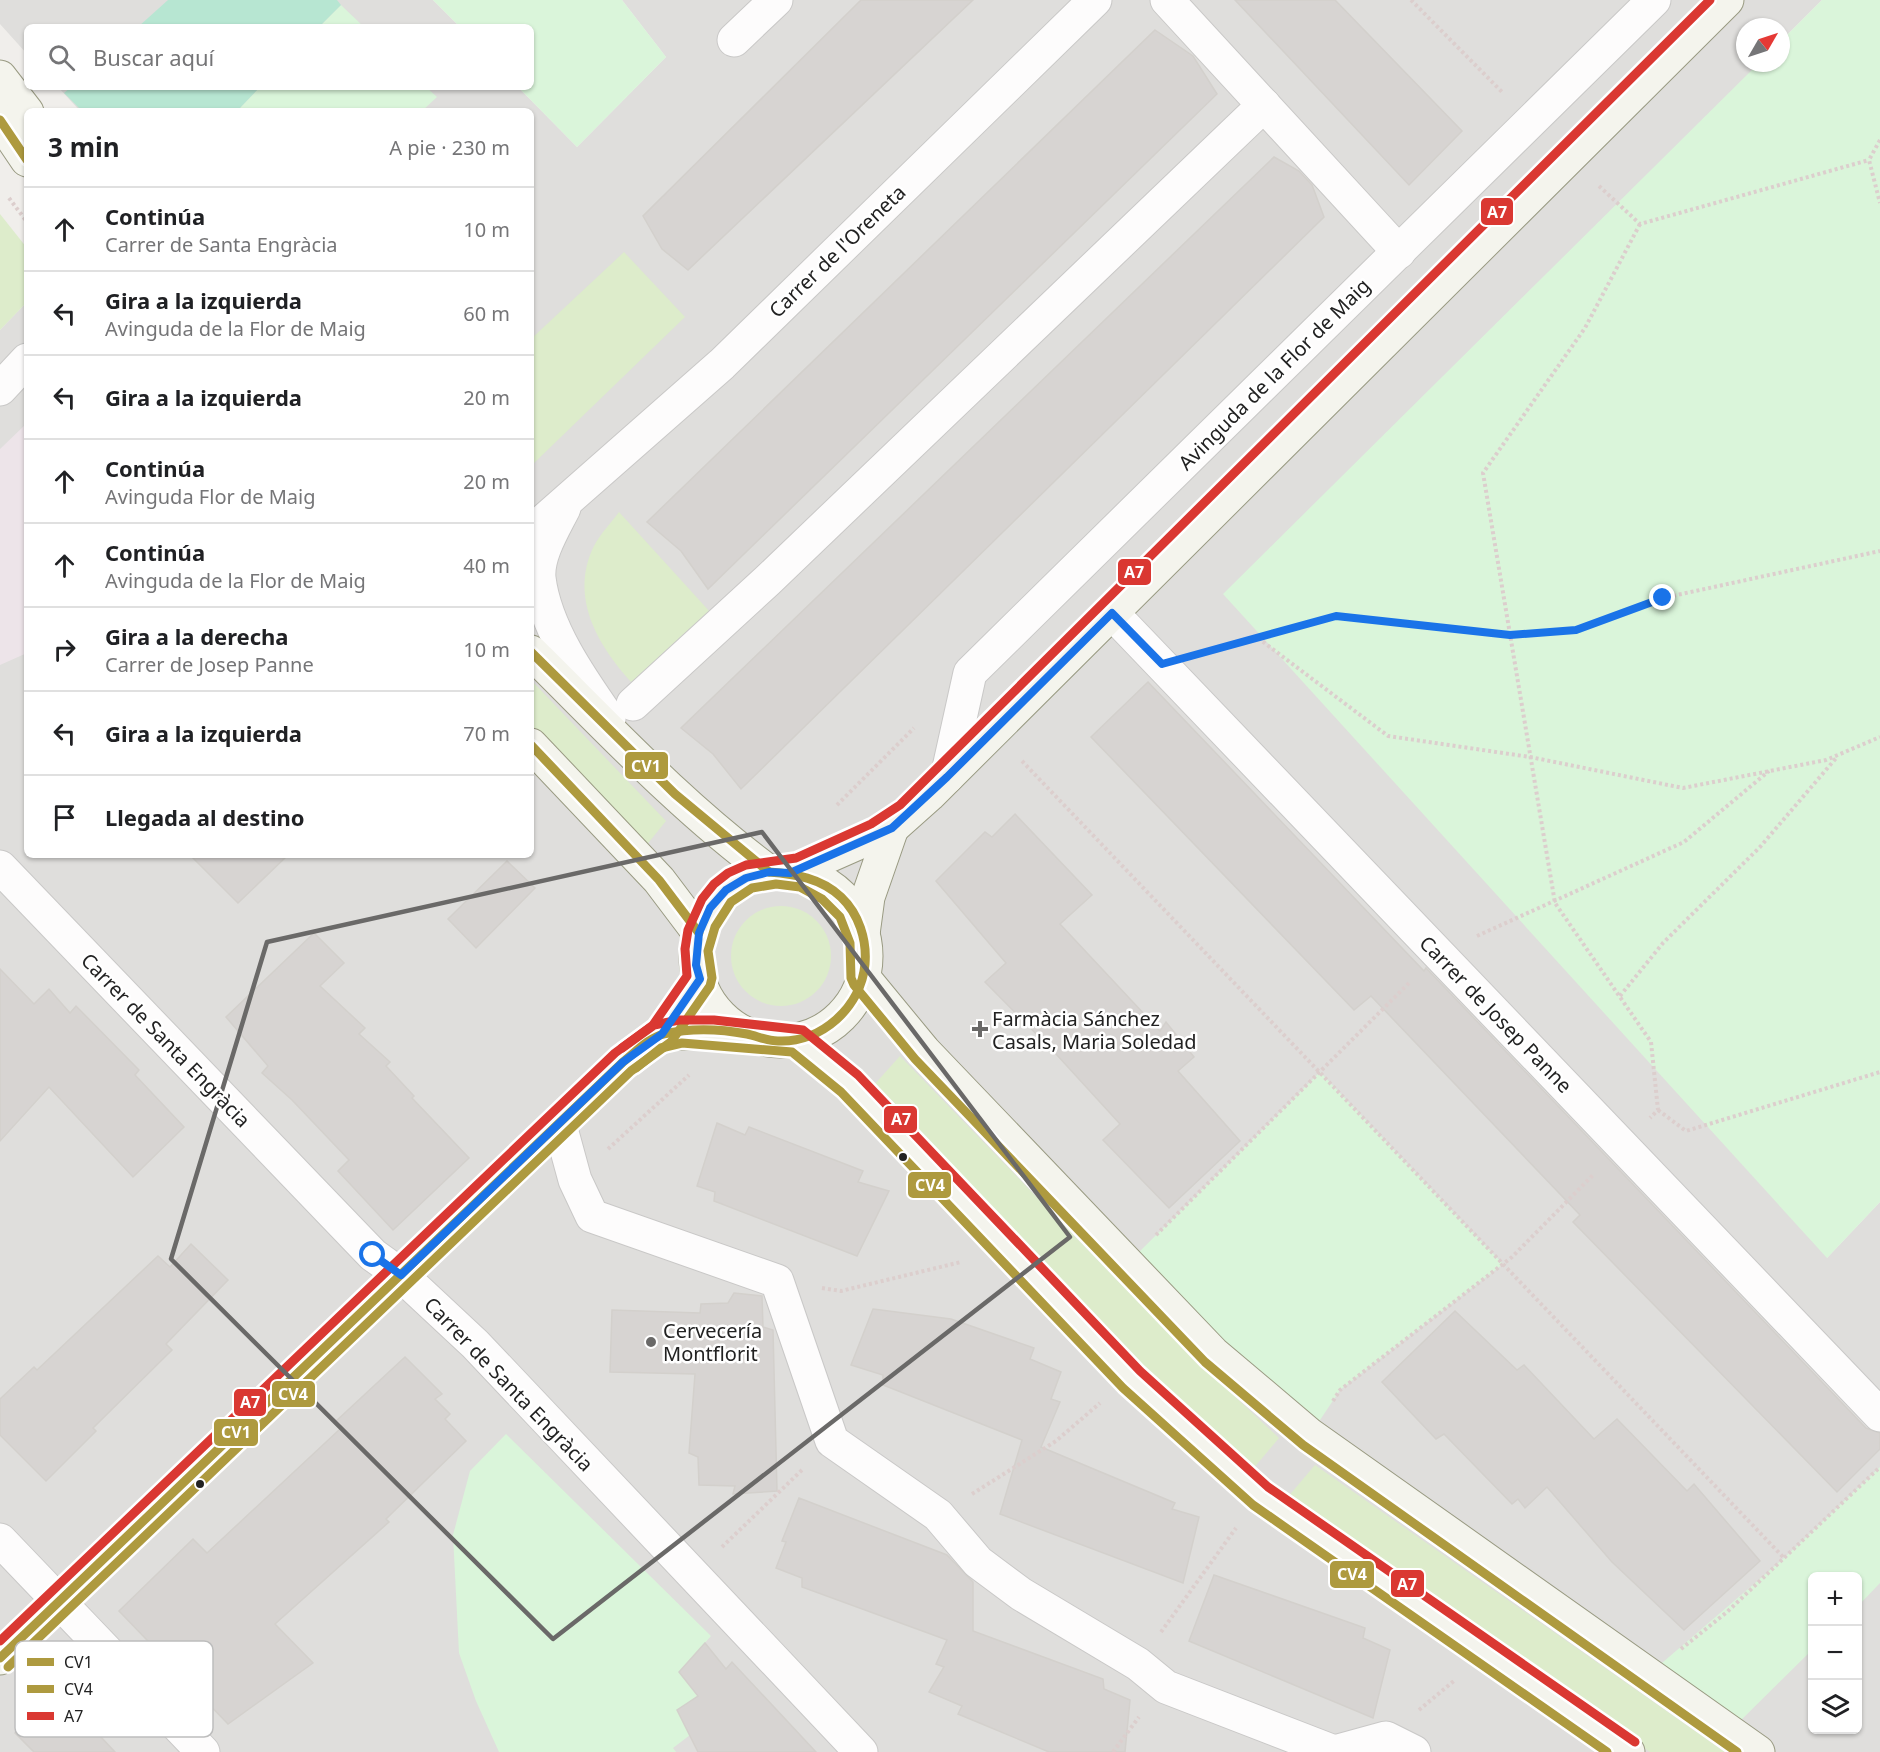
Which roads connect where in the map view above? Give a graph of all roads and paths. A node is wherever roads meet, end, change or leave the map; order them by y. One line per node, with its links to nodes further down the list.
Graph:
1 (776, 0): 7 (street)
2 (1095, 0): 24 (street, Carrer de l'Oreneta)
3 (1167, 0): 9 (street)
4 (1411, 0): 12 (path)
5 (1654, 0): 12 (street, Avinguda de la Flor de Maig)
6 (1727, 0): 15 (main road)
7 (734, 40)
8 (0, 77): 10 (main road)
9 (1264, 105): 21 (street); 32 (street)
10 (24, 108)
11 (0, 120): 14 (main road)
12 (1531, 121): 21 (street, Avinguda de la Flor de Maig)
13 (1880, 140): 16 (path)
14 (24, 156)
15 (1567, 158): 20 (path); 27 (main road)
16 (1869, 160): 18 (path); 20 (path)
17 (7, 194): 19 (path)
18 (1880, 203)
19 (24, 218)
20 (1640, 224): 28 (path)
21 (1399, 252): 41 (street, Avinguda de la Flor de Maig)
22 (24, 363): 23 (street)
23 (0, 388)
24 (571, 495): 25 (street, Carrer de l'Oreneta); 39 (street, Carrer de l'Oreneta)
25 (534, 528)
26 (1880, 551): 28 (path)
27 (1112, 613): 31 (street, Carrer de Josep Panne); 34 (main road)
28 (1510, 635): 29 (path); 38 (path)
29 (1258, 638): 31 (path); 38 (path)
30 (534, 655): 39 (main road)
31 (1162, 664): 49 (street, Carrer de Josep Panne)
32 (633, 705)
33 (920, 723): 42 (path)
34 (993, 731): 41 (main road); 56 (path)
35 (1880, 737): 37 (path)
36 (534, 748): 47 (main road)
37 (1839, 754): 40 (path); 52 (path)
38 (1530, 757): 40 (path); 46 (path)
39 (638, 760): 45 (main road)
40 (1769, 771): 46 (path)
41 (947, 777): 43 (main road)
42 (836, 806)
43 (892, 828): 45 (main road); 48 (main road)
44 (0, 867): 64 (street, Carrer de Santa Engràcia)
45 (779, 872): 47 (main road); 48 (main road)
46 (1555, 903): 49 (path); 52 (path)
47 (699, 933): 51 (main road)
48 (863, 934): 50 (main road)
49 (1438, 953): 56 (path); 60 (street, Carrer de Josep Panne)
50 (863, 977): 55 (main road); 63 (main road)
51 (700, 979): 53 (main road); 54 (main road)
52 (1620, 996): 58 (path)
53 (662, 1034): 54 (main road); 59 (main road)
54 (745, 1034): 55 (main road)
55 (796, 1040): 61 (main road)
56 (1320, 1072): 62 (path); 63 (path)
57 (1880, 1072): 58 (path)
58 (1658, 1110): 60 (path)
59 (560, 1125): 64 (main road); 65 (street)
60 (1622, 1145): 62 (path); 67 (street, Carrer de Josep Panne)
61 (1001, 1241): 65 (path); 80 (main road)
62 (1503, 1264): 68 (path); 74 (path)
63 (1126, 1265): 68 (main road)
64 (401, 1275): 75 (street, Carrer de Santa Engràcia); 76 (main road)
65 (777, 1281): 69 (street)
66 (1103, 1400): 71 (path)
67 (1880, 1415)
68 (1310, 1435): 83 (main road)
69 (832, 1441): 71 (street); 75 (path)
70 (1880, 1467): 74 (path)
71 (938, 1515): 82 (street)
72 (1236, 1528): 82 (path)
73 (0, 1540): 76 (street)
74 (1784, 1558): 83 (path)
75 (693, 1575): 87 (street, Carrer de Santa Engràcia)
76 (59, 1600): 77 (main road); 78 (street)
77 (17, 1641)
78 (98, 1641)
79 (15, 1643): 81 (main road)
80 (1484, 1652): 85 (path); 89 (main road)
81 (0, 1658)
82 (1138, 1664): 88 (street)
83 (1648, 1675): 90 (main road)
84 (189, 1737): 86 (street)
85 (1400, 1745): 88 (street)
86 (203, 1752)
87 (861, 1752)
88 (1334, 1752)
89 (1628, 1752)
90 (1758, 1752)

